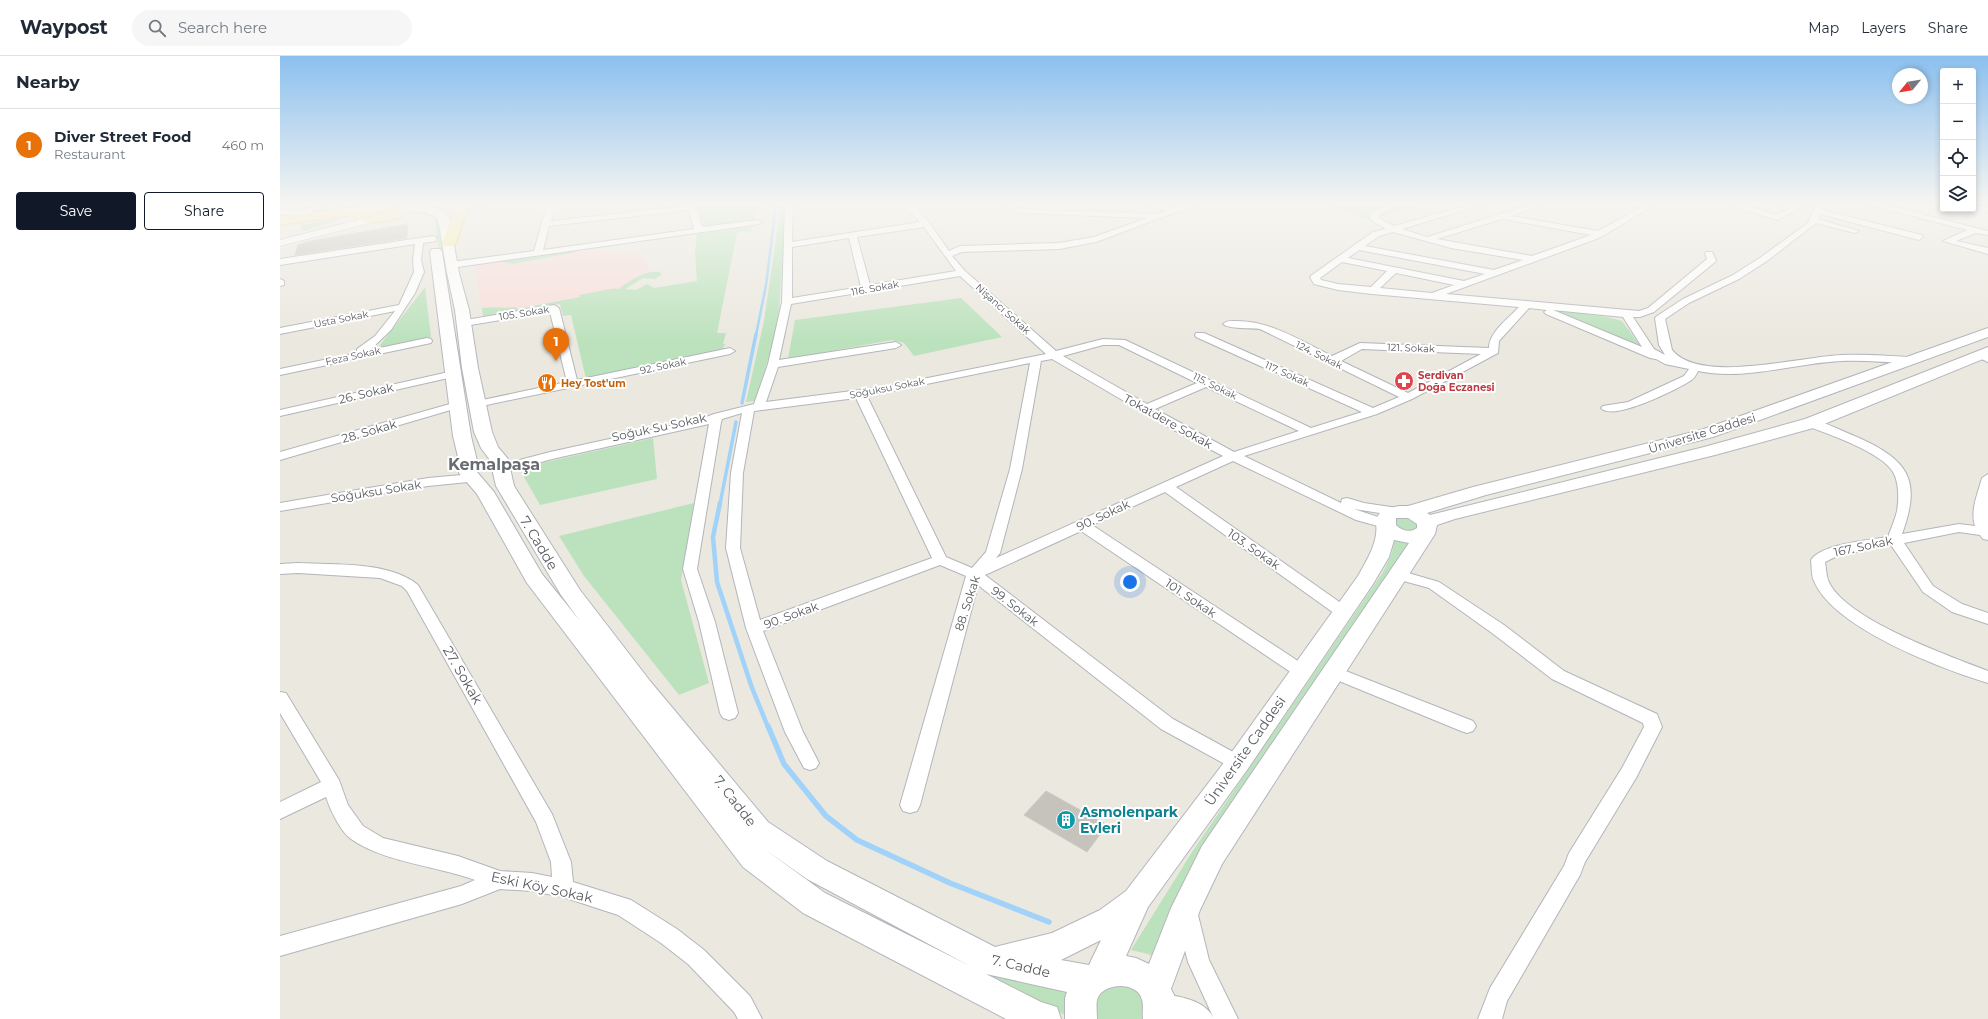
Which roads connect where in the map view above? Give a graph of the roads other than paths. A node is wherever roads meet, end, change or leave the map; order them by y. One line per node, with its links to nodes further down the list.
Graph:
1 (360, 250): 21 (street)
2 (422, 250): 32 (street)
3 (434, 250): 54 (main road, 7. Cadde)
4 (450, 250): 22 (main road, 7. Cadde)
5 (539, 250): 16 (street)
6 (559, 250): 16 (street)
7 (788, 250): 30 (street)
8 (856, 250): 27 (street)
9 (944, 250): 18 (street, Nişancı Sokak)
10 (958, 250): 18 (street)
11 (1352, 250): 19 (street)
12 (1372, 250): 25 (street)
13 (1486, 250): 20 (street)
14 (1558, 250): 20 (street)
15 (1775, 250): 52 (street)
16 (538, 253): 22 (street)
17 (1709, 254): 33 (street)
18 (947, 255): 24 (street, Nişancı Sokak)
19 (1340, 259): 23 (street); 28 (street)
20 (1534, 259): 25 (street)
21 (280, 262)
22 (451, 265): 34 (main road, 7. Cadde)
23 (1394, 270): 26 (street); 28 (street)
24 (962, 273): 27 (street, 116. Sokak); 44 (street, Nişancı Sokak)
25 (1495, 273): 26 (street)
26 (1464, 284): 29 (street)
27 (866, 289): 30 (street, 116. Sokak)
28 (1372, 291): 29 (street)
29 (1431, 297): 31 (street)
30 (787, 302): 51 (street)
31 (1531, 306): 33 (street); 43 (street); 50 (street)
32 (402, 307): 36 (street, Usta Sokak); 46 (street)
33 (1626, 314): 50 (street)
34 (464, 323): 56 (street, 105. Sokak); 59 (main road, 7. Cadde)
35 (1228, 324): 49 (street, 124. Sokak)
36 (280, 332)
37 (1988, 332): 48 (main road, Üniversite Caddesi)
38 (1200, 335): 64 (street, 117. Sokak)
39 (427, 341): 46 (street, Feza Sokak)
40 (1121, 342): 44 (street, Soğuksu Sokak); 55 (street, 115. Sokak)
41 (896, 345): 51 (street)
42 (730, 351): 56 (street, 92. Sokak)
43 (1494, 351): 49 (street, 121. Sokak); 58 (street, 90. Sokak)
44 (1054, 355): 47 (street, Soğuksu Sokak); 63 (street, Tokatdere Sokak)
45 (1985, 356): 67 (main road, Üniversite Caddesi)
46 (347, 357): 53 (street, Feza Sokak)
47 (1036, 359): 57 (street, Soğuksu Sokak); 85 (street, 88. Sokak)
48 (1910, 360): 52 (street); 78 (main road, Üniversite Caddesi)
49 (1332, 361): 58 (street, 124. Sokak)
50 (1669, 362): 52 (street)
51 (773, 364): 61 (street)
52 (1695, 368): 62 (street)
53 (280, 372)
54 (452, 374): 60 (main road, 7. Cadde); 65 (street, 26. Sokak)
55 (1208, 382): 63 (street); 68 (street, 115. Sokak)
56 (573, 385): 59 (street, 92. Sokak)
57 (860, 394): 61 (street, Soğuksu Sokak); 83 (street)
58 (1408, 397): 64 (street, 90. Sokak)
59 (477, 404): 71 (main road, 7. Cadde)
60 (458, 405): 69 (street, 28. Sokak); 72 (main road, 7. Cadde)
61 (753, 408): 66 (street, Soğuksu Sokak); 89 (street)
62 (1607, 408)
63 (1146, 409): 70 (street, Tokatdere Sokak)
64 (1373, 412): 68 (street, 90. Sokak)
65 (280, 413)
66 (718, 416): 71 (street, Soğuk Su Sokak); 94 (street)
67 (1811, 423): 80 (main road, Üniversite Caddesi); 82 (street)
68 (1308, 431): 70 (street, 90. Sokak)
69 (280, 456)
70 (1233, 456): 74 (street, Tokatdere Sokak); 75 (street, 90. Sokak)
71 (500, 464): 72 (main road); 106 (main road, 7. Cadde)
72 (471, 471): 76 (street, Soğuksu Sokak); 77 (street, Soğuksu Sokak); 110 (main road, 7. Cadde)
73 (1988, 478): 81 (street)
74 (1285, 480): 78 (street, Tokatdere Sokak); 78 (street, Tokatdere Sokak)
75 (1166, 486): 79 (street, 90. Sokak); 87 (street, 103. Sokak)
76 (280, 502)
77 (280, 506)
78 (1395, 519): 80 (main road); 80 (main road, Üniversite Caddesi); 87 (main road, Üniversite Caddesi)
79 (1082, 525): 85 (street, 90. Sokak); 90 (street, 101. Sokak)
80 (1426, 528): 86 (main road)
81 (1986, 534): 82 (street, 167. Sokak)
82 (1894, 539): 88 (street); 92 (street, 167. Sokak)
83 (940, 560): 85 (street, 99. Sokak); 89 (street, 90. Sokak)
84 (280, 569): 102 (street, 27. Sokak)
85 (974, 574): 97 (street, 99. Sokak); 99 (street, 88. Sokak)
86 (1398, 575): 91 (main road); 114 (street)
87 (1343, 612): 90 (main road, Üniversite Caddesi)
88 (1988, 619)
89 (754, 628): 96 (street)
90 (1301, 671): 97 (main road, Üniversite Caddesi)
91 (1333, 672): 95 (street); 104 (main road)
92 (1988, 677)
93 (280, 698): 98 (street, Eski Köy Sokak)
94 (729, 713)
95 (1468, 726)
96 (810, 763)
97 (1238, 763): 103 (main road, Üniversite Caddesi)
98 (332, 785): 100 (street); 101 (street, Eski Köy Sokak)
99 (910, 805)
100 (280, 811)
101 (500, 880): 102 (street, Eski Köy Sokak); 105 (street)
102 (563, 888): 109 (street, Eski Köy Sokak)
103 (1138, 897): 106 (main road); 107 (main road, Üniversite Caddesi)
104 (1186, 908): 108 (main road); 113 (street)
105 (280, 946)
106 (993, 962): 107 (main road, 7. Cadde)
107 (1096, 978): 108 (main road, 7. Cadde); 111 (main road, Üniversite Caddesi)
108 (1158, 1004): 112 (street)
109 (750, 1019)
110 (1045, 1019)
111 (1081, 1019)
112 (1202, 1019)
113 (1226, 1019)
114 (1490, 1019)

